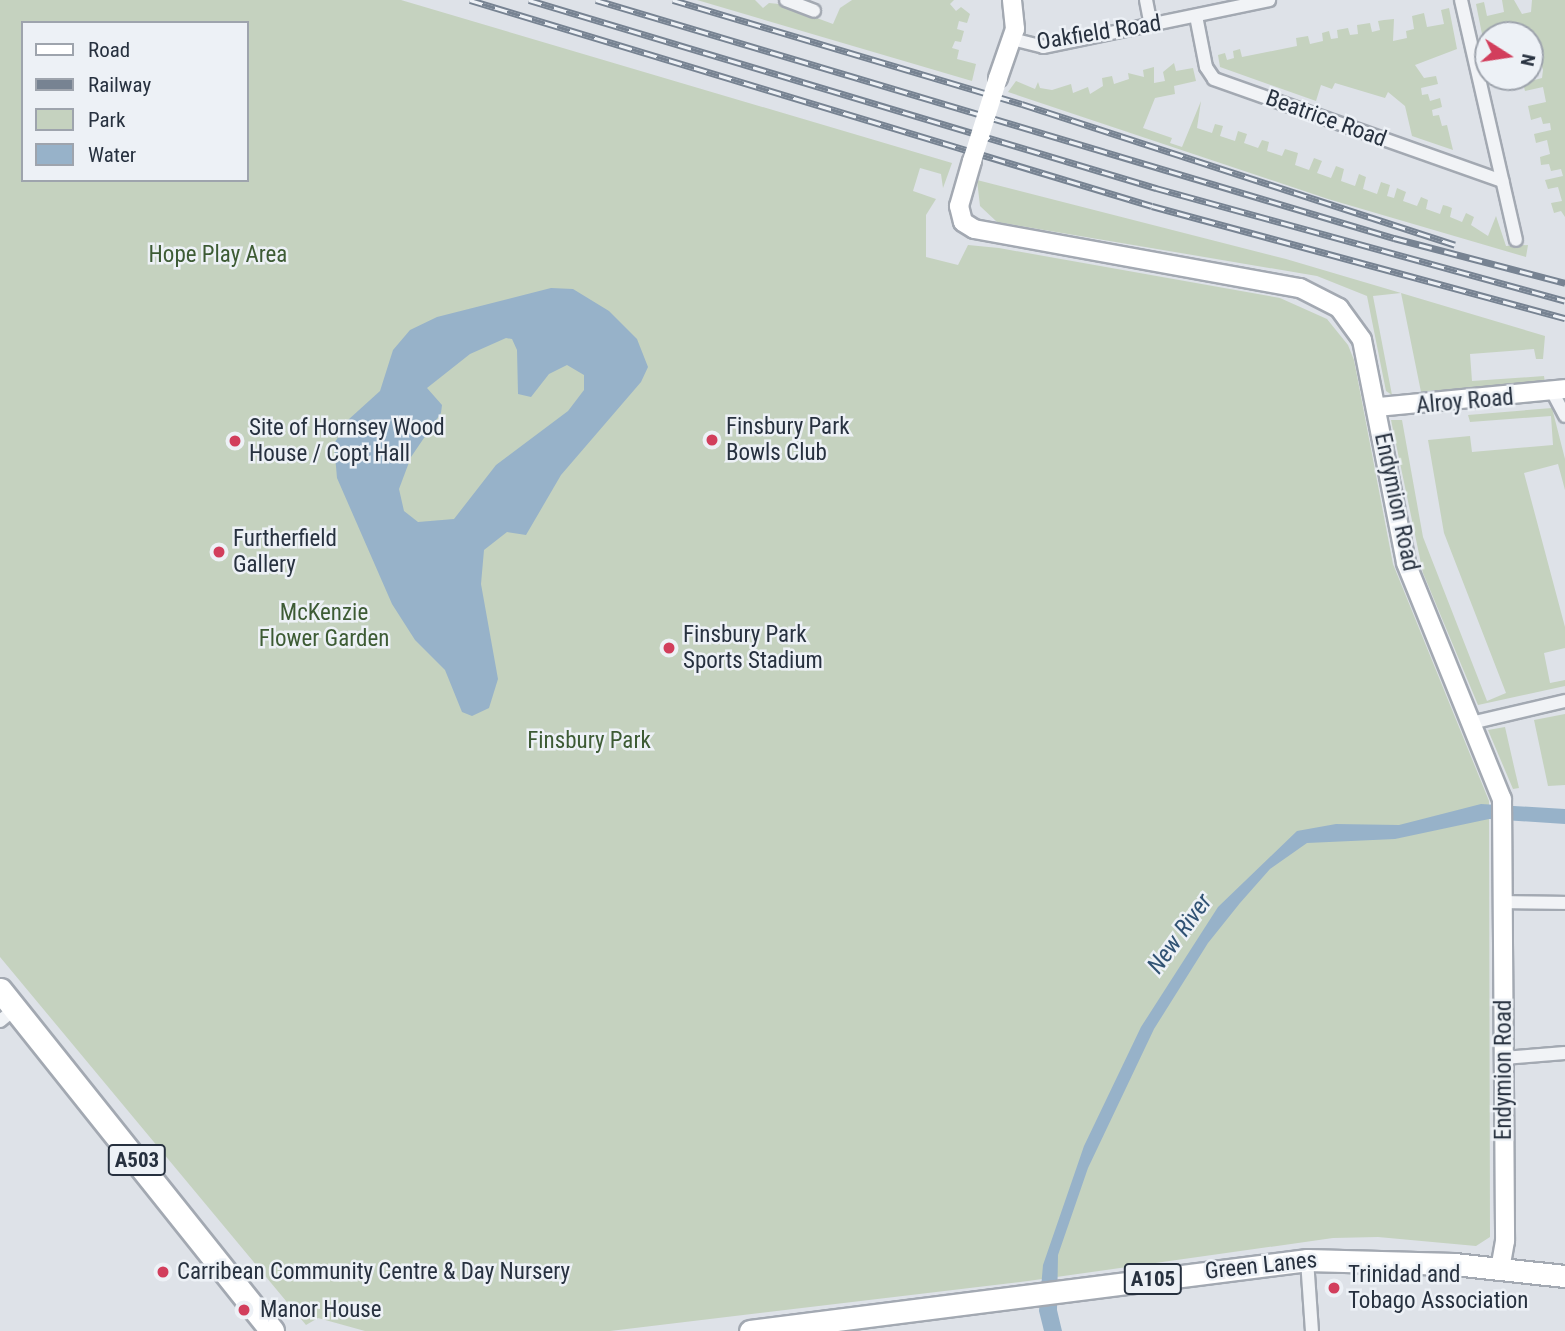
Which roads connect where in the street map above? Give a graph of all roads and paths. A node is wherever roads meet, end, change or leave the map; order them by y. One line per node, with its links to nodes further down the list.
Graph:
1 (786, 0): 6 (street)
2 (1012, 0): 9 (main road, Endymion Road)
3 (1146, 0): 8 (street)
4 (1269, 0): 7 (street, Oakfield Road)
5 (1461, 0): 10 (street)
6 (814, 11)
7 (1196, 16): 8 (street, Oakfield Road); 10 (street, Beatrice Road)
8 (1151, 25): 9 (street, Oakfield Road)
9 (1012, 39): 13 (main road, Endymion Road, bridge)
10 (1502, 181): 11 (street)
11 (1516, 240)
12 (1559, 391): 13 (main road, Alroy Road); 14 (street)
13 (1378, 407): 16 (main road, Endymion Road)
14 (1565, 416)
15 (1565, 701): 16 (street)
16 (1471, 723): 17 (main road, Endymion Road)
17 (1503, 902): 18 (street); 22 (main road, Endymion Road)
18 (1565, 903)
19 (0, 990): 20 (highway, A503)
20 (8, 1015): 26 (highway, A503)
21 (1565, 1053): 22 (street)
22 (1504, 1058): 24 (main road, Endymion Road)
23 (1307, 1260): 24 (main road, Green Lanes / A105); 27 (main road, Green Lanes / A105); 28 (street)
24 (1500, 1269): 25 (main road, Green Lanes / A105)
25 (1565, 1276)
26 (272, 1331)
27 (750, 1331)
28 (1312, 1331)

